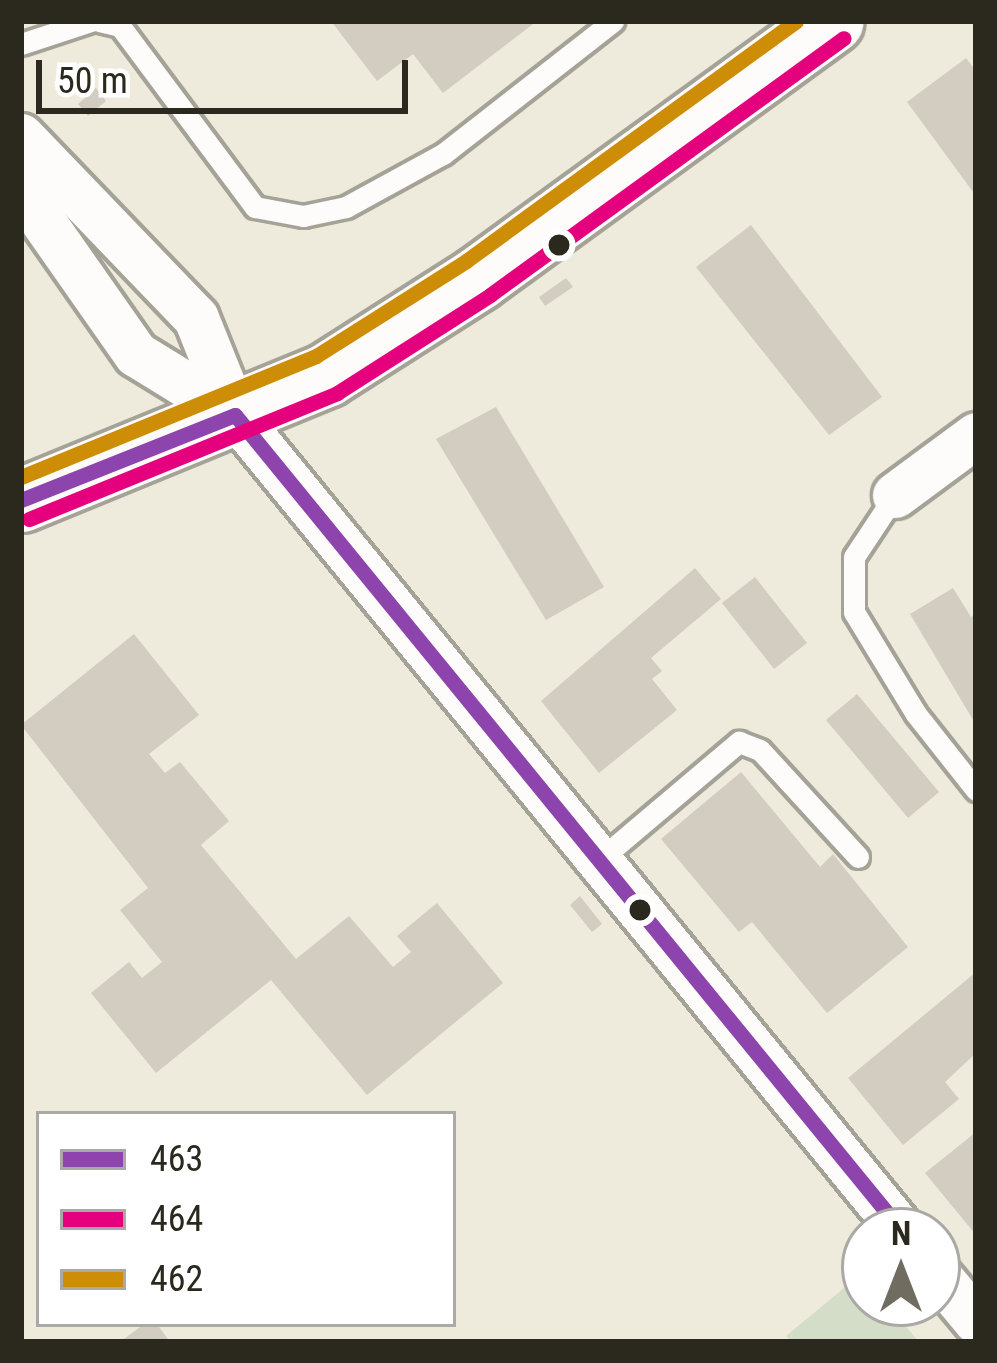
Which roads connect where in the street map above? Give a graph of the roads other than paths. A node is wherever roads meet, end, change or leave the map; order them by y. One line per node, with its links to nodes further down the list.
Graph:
1 (613, 21): 3 (lane)
2 (832, 21): 7 (street)
3 (109, 22): 4 (lane)
4 (21, 44)
5 (21, 136): 7 (street)
6 (21, 190): 7 (street)
7 (235, 415): 10 (street); 13 (street)
8 (976, 435): 9 (street)
9 (895, 495): 11 (lane)
10 (21, 500)
11 (976, 790)
12 (858, 857): 13 (lane)
13 (598, 862): 14 (street)
14 (882, 1207)

